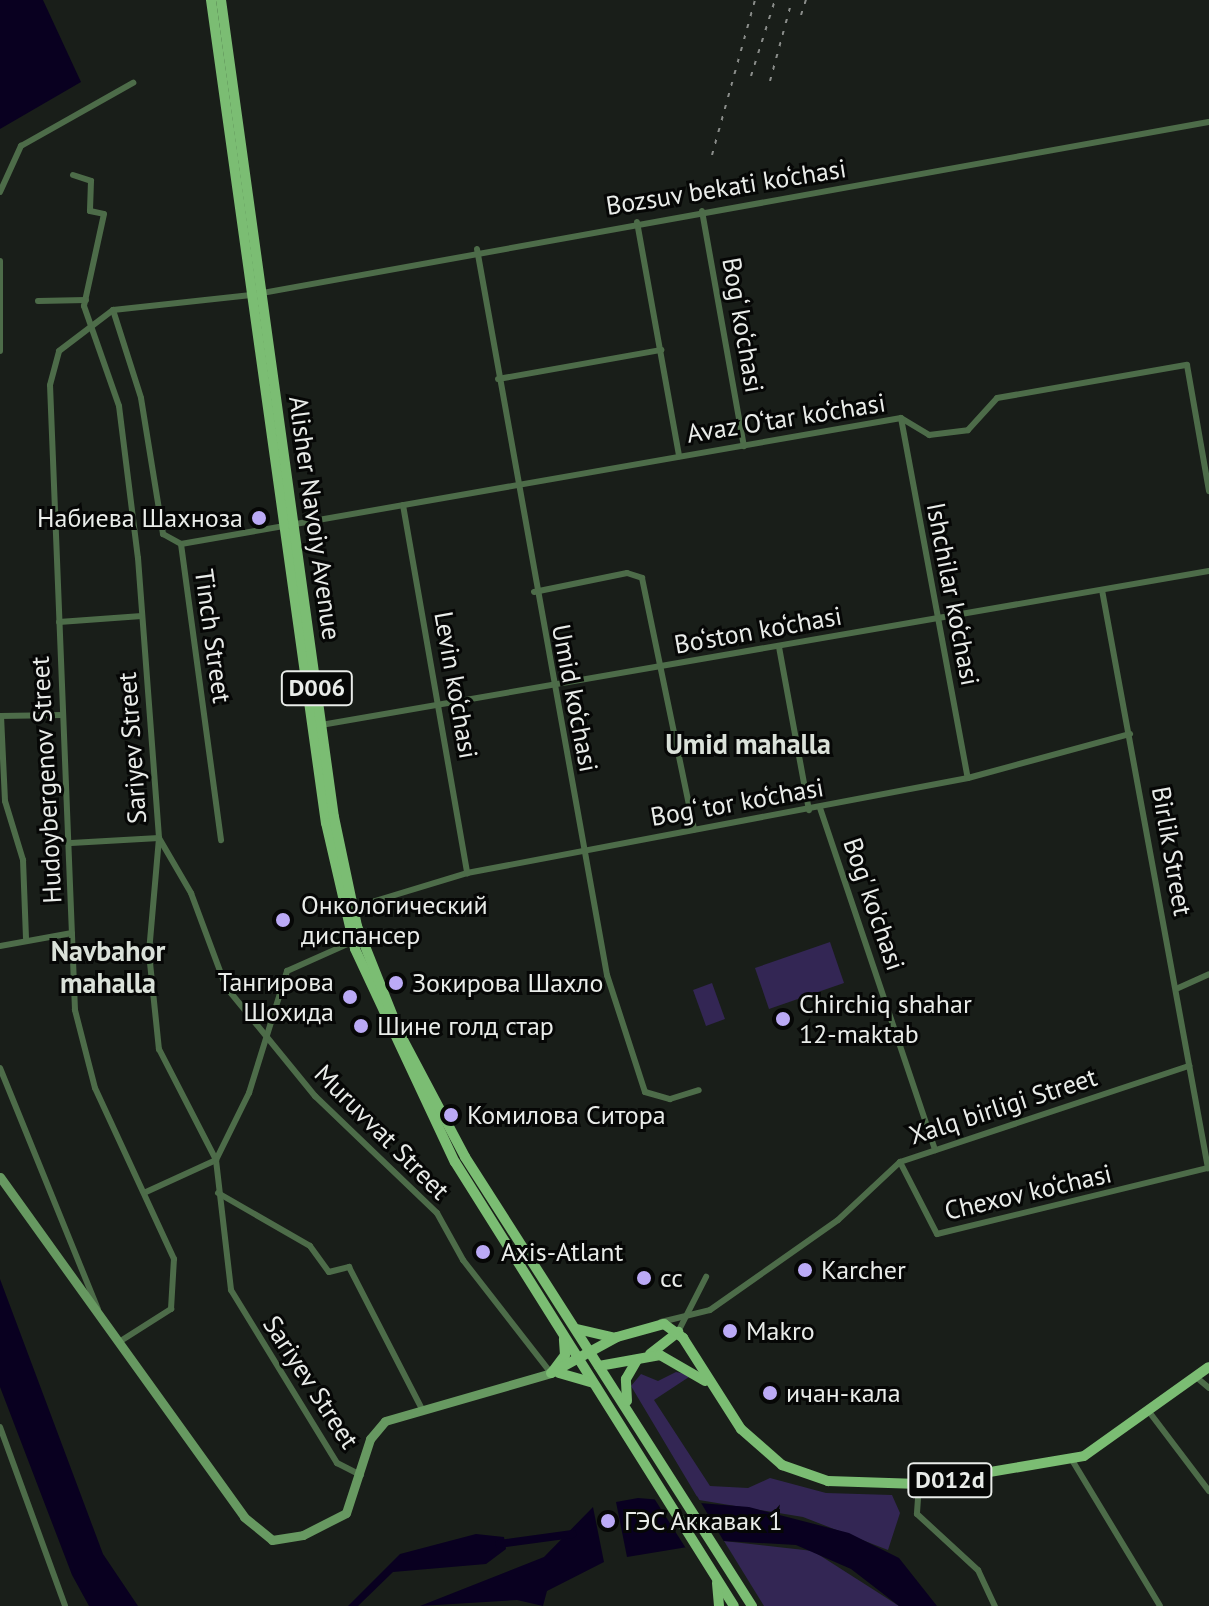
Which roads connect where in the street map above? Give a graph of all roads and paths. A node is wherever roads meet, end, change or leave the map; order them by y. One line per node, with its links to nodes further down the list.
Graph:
1 (211, 0): 11 (main road, Alisher Navoiy Avenue / D006)
2 (221, 0): 11 (main road, Alisher Navoiy Avenue / D006)
3 (133, 83): 6 (street)
4 (1209, 122): 7 (street, Bozsuv bekati ko‘chasi)
5 (73, 175): 12 (street)
6 (0, 192)
7 (702, 211): 8 (street, Bozsuv bekati ko‘chasi); 20 (street, Bog‘ ko‘chasi)
8 (637, 222): 9 (street, Bozsuv bekati ko‘chasi); 16 (street)
9 (477, 249): 11 (street, Bozsuv bekati ko‘chasi); 18 (street, Umid ko‘chasi)
10 (0, 261): 17 (street)
11 (256, 294): 14 (street); 25 (main road, Alisher Navoiy Avenue / D006)
12 (86, 300): 13 (street); 15 (street, Sariyev Street)
13 (38, 301)
14 (113, 310): 15 (street); 26 (street, Tinch Street)
15 (90, 326): 30 (street, Sariyev Street); 32 (street, Hudoybergenov Street)
16 (661, 350): 18 (street); 21 (street)
17 (0, 351)
18 (498, 379): 22 (street, Umid ko‘chasi)
19 (901, 418): 20 (street, Avaz O‘tar ko‘chasi); 23 (street, Avaz O‘tar ko‘chasi); 31 (street, Ishchilar ko‘chasi)
20 (744, 446): 21 (street, Avaz O‘tar ko‘chasi)
21 (679, 456): 22 (street, Avaz O‘tar ko‘chasi)
22 (515, 484): 24 (street, Avaz O‘tar ko‘chasi); 29 (street, Umid ko‘chasi)
23 (1209, 491)
24 (403, 505): 25 (street, Avaz O‘tar ko‘chasi); 36 (street, Levin ko‘chasi)
25 (290, 526): 26 (street, Avaz O‘tar ko‘chasi); 39 (main road, Alisher Navoiy Avenue / D006)
26 (181, 544): 46 (street, Tinch Street)
27 (1209, 571): 28 (street, Bo‘ston ko‘chasi)
28 (1102, 590): 31 (street, Bo‘ston ko‘chasi); 40 (street, Birlik Street)
29 (534, 592): 34 (street); 35 (street, Umid ko‘chasi)
30 (142, 616): 32 (street); 45 (street, Sariyev Street)
31 (936, 618): 33 (street, Bo‘ston ko‘chasi); 41 (street, Ishchilar ko‘chasi)
32 (59, 622): 37 (street, Hudoybergenov Street)
33 (779, 647): 34 (street, Bo‘ston ko‘chasi); 43 (street)
34 (666, 666): 35 (street, Bo‘ston ko‘chasi); 44 (street)
35 (552, 687): 36 (street, Bo‘ston ko‘chasi); 48 (street, Umid ko‘chasi)
36 (441, 707): 39 (street, Bo‘ston ko‘chasi); 49 (street, Levin ko‘chasi)
37 (63, 715): 38 (street); 47 (street, Hudoybergenov Street)
38 (0, 716): 52 (street)
39 (317, 726): 50 (main road, Alisher Navoiy Avenue / D006); 53 (main road, Alisher Navoiy Avenue / D006)
40 (1130, 734): 41 (street, Bog‘ tor ko‘chasi); 56 (street, Birlik Street)
41 (968, 778): 42 (street, Bog‘ tor ko‘chasi)
42 (820, 808): 43 (street, Bog‘ tor ko‘chasi); 61 (street, Bog' ko'chasi)
43 (809, 810): 44 (street, Bog‘ tor ko‘chasi)
44 (694, 830): 48 (street, Bog‘ tor ko‘chasi)
45 (159, 838): 47 (street); 57 (street, Muruvvat Street); 62 (street, Sariyev Street)
46 (221, 840)
47 (71, 843): 51 (street, Hudoybergenov Street)
48 (586, 850): 49 (street, Bog‘ tor ko‘chasi); 60 (street, Umid ko‘chasi)
49 (467, 873): 50 (street, Bog‘ tor ko‘chasi)
50 (352, 908): 74 (main road, Alisher Navoiy Avenue / D006)
51 (72, 933): 52 (street); 67 (street, Hudoybergenov Street)
52 (26, 938): 54 (street)
53 (352, 942): 57 (street); 74 (main road, Alisher Navoiy Avenue / D006)
54 (0, 946)
55 (1209, 974): 56 (street)
56 (1176, 989): 58 (street, Birlik Street)
57 (266, 1039): 62 (street); 84 (street, Muruvvat Street)
58 (1189, 1066): 61 (street, Xalq birligi Street); 64 (street, Birlik Street)
59 (0, 1068): 72 (street)
60 (699, 1090)
61 (935, 1150): 63 (street, Xalq birligi Street)
62 (216, 1160): 67 (street); 68 (street, Sariyev Street)
63 (900, 1162): 64 (street, Chexov ko‘chasi); 70 (street, Xalq birligi Street)
64 (1209, 1168)
65 (0, 1177): 69 (main road)
66 (0, 1185): 69 (main road)
67 (146, 1192): 77 (street, Hudoybergenov Street)
68 (218, 1193): 91 (street); 95 (street, Sariyev Street)
69 (24, 1204): 72 (main road)
70 (710, 1310): 71 (street, Xalq birligi Street); 71 (street)
71 (687, 1317): 73 (street, Xalq birligi Street); 75 (street)
72 (104, 1322): 77 (main road)
73 (655, 1323): 75 (main road); 76 (main road)
74 (566, 1326): 76 (main road); 78 (main road, Alisher Navoiy Avenue / D006); 80 (main road, Alisher Navoiy Avenue / D006); 84 (main road)
75 (678, 1332): 79 (main road); 89 (main road, D012d)
76 (617, 1337): 78 (main road); 81 (main road)
77 (119, 1342): 95 (main road)
78 (593, 1354): 80 (main road); 82 (main road, Alisher Navoiy Avenue / D006)
79 (645, 1356): 81 (main road); 89 (main road, D012d); 90 (main road)
80 (581, 1362): 82 (main road); 84 (main road); 87 (main road, Alisher Navoiy Avenue / D006)
81 (628, 1362): 82 (main road)
82 (602, 1366): 86 (main road, Alisher Navoiy Avenue / D006)
83 (1209, 1367): 85 (main road, D012d)
84 (551, 1373): 87 (main road); 91 (main road)
85 (1196, 1377): 88 (street); 92 (main road, D012d)
86 (611, 1378): 87 (main road); 90 (main road, Alisher Navoiy Avenue / D006)
87 (598, 1387): 98 (main road, Alisher Navoiy Avenue / D006)
88 (1209, 1388)
89 (718, 1394): 96 (main road, D012d)
90 (628, 1407): 102 (main road, Alisher Navoiy Avenue / D006)
91 (422, 1409): 95 (main road)
92 (1150, 1413): 94 (main road, D012d); 97 (street)
93 (0, 1427): 99 (street)
94 (1072, 1460): 96 (main road, D012d); 104 (street)
95 (361, 1475)
96 (919, 1484): 103 (street)
97 (1209, 1491)
98 (713, 1573): 100 (main road); 101 (main road, Alisher Navoiy Avenue / D006)
99 (65, 1606)
100 (719, 1606)
101 (734, 1606)
102 (752, 1606)
103 (995, 1606)
104 (1160, 1606)

